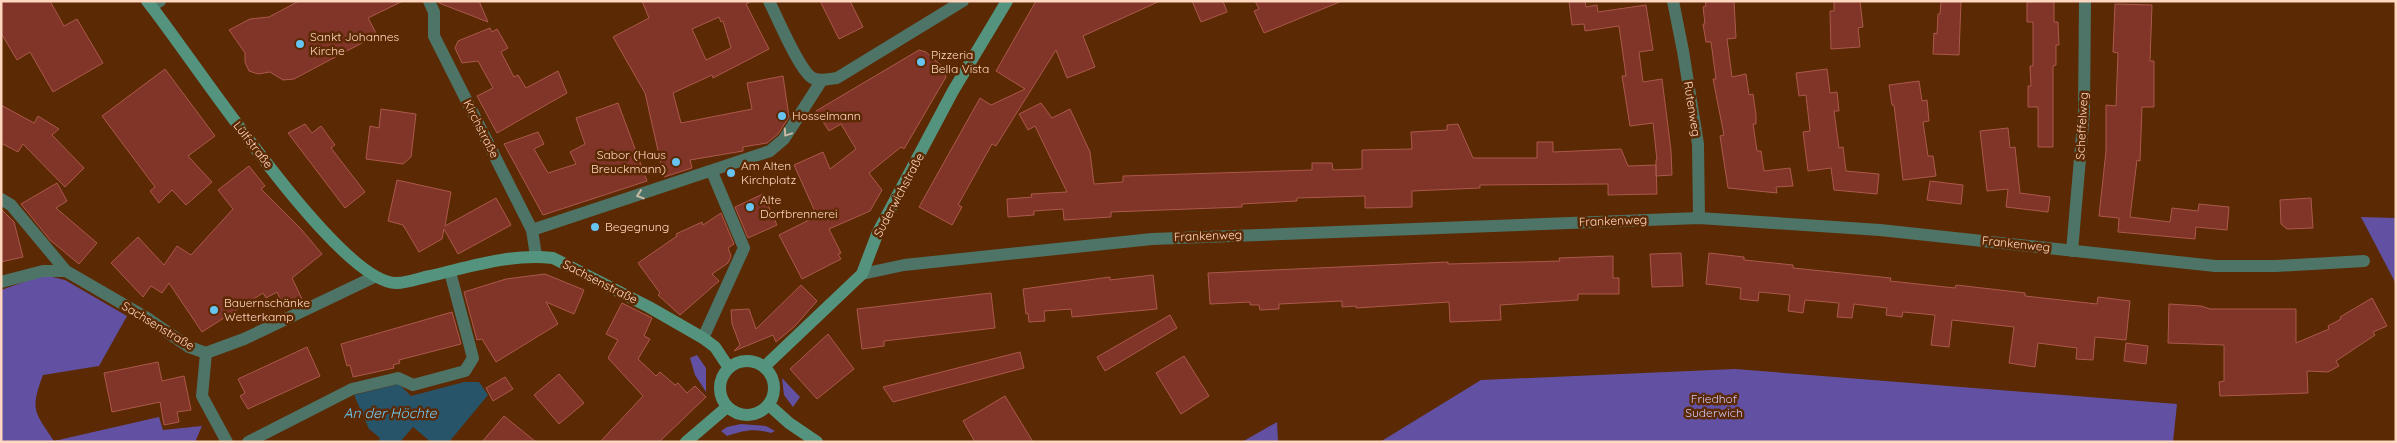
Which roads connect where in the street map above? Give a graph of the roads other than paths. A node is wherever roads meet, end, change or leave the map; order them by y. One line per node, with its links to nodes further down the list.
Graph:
1 (429, 1): 12 (street, Kirchstraße)
2 (770, 1): 8 (street)
3 (963, 1): 8 (street)
4 (1007, 1): 18 (street, Suderwichstraße)
5 (1673, 1): 11 (street, Rutenweg)
6 (2085, 1): 13 (street, Scheffelweg)
7 (152, 3): 19 (street, Lülfstraße)
8 (822, 80): 9 (street, one-way to 9)
9 (712, 172): 12 (street, one-way to 12); 21 (street)
10 (1, 199): 16 (street, Sachsenstraße)
11 (1699, 218): 13 (street, Frankenweg); 18 (street, Frankenweg)
12 (532, 230): 14 (street, Kirchstraße)
13 (2072, 250): 15 (street, Frankenweg)
14 (536, 256): 17 (street, Sachsenstraße); 21 (street, Sachsenstraße)
15 (2364, 262)
16 (66, 271): 20 (street); 22 (street, Sachsenstraße)
17 (450, 272): 19 (street, Sachsenstraße); 28 (street)
18 (862, 274): 23 (street, Suderwichstraße)
19 (374, 277): 22 (street, Sachsenstraße)
20 (1, 282)
21 (703, 338): 24 (street, Sachsenstraße)
22 (206, 353): 27 (street)
23 (764, 367): 24 (street); 25 (street)
24 (730, 368): 26 (street)
25 (769, 405): 26 (street); 30 (street)
26 (727, 407): 29 (street)
27 (226, 442)
28 (248, 442)
29 (686, 442)
30 (817, 442)

